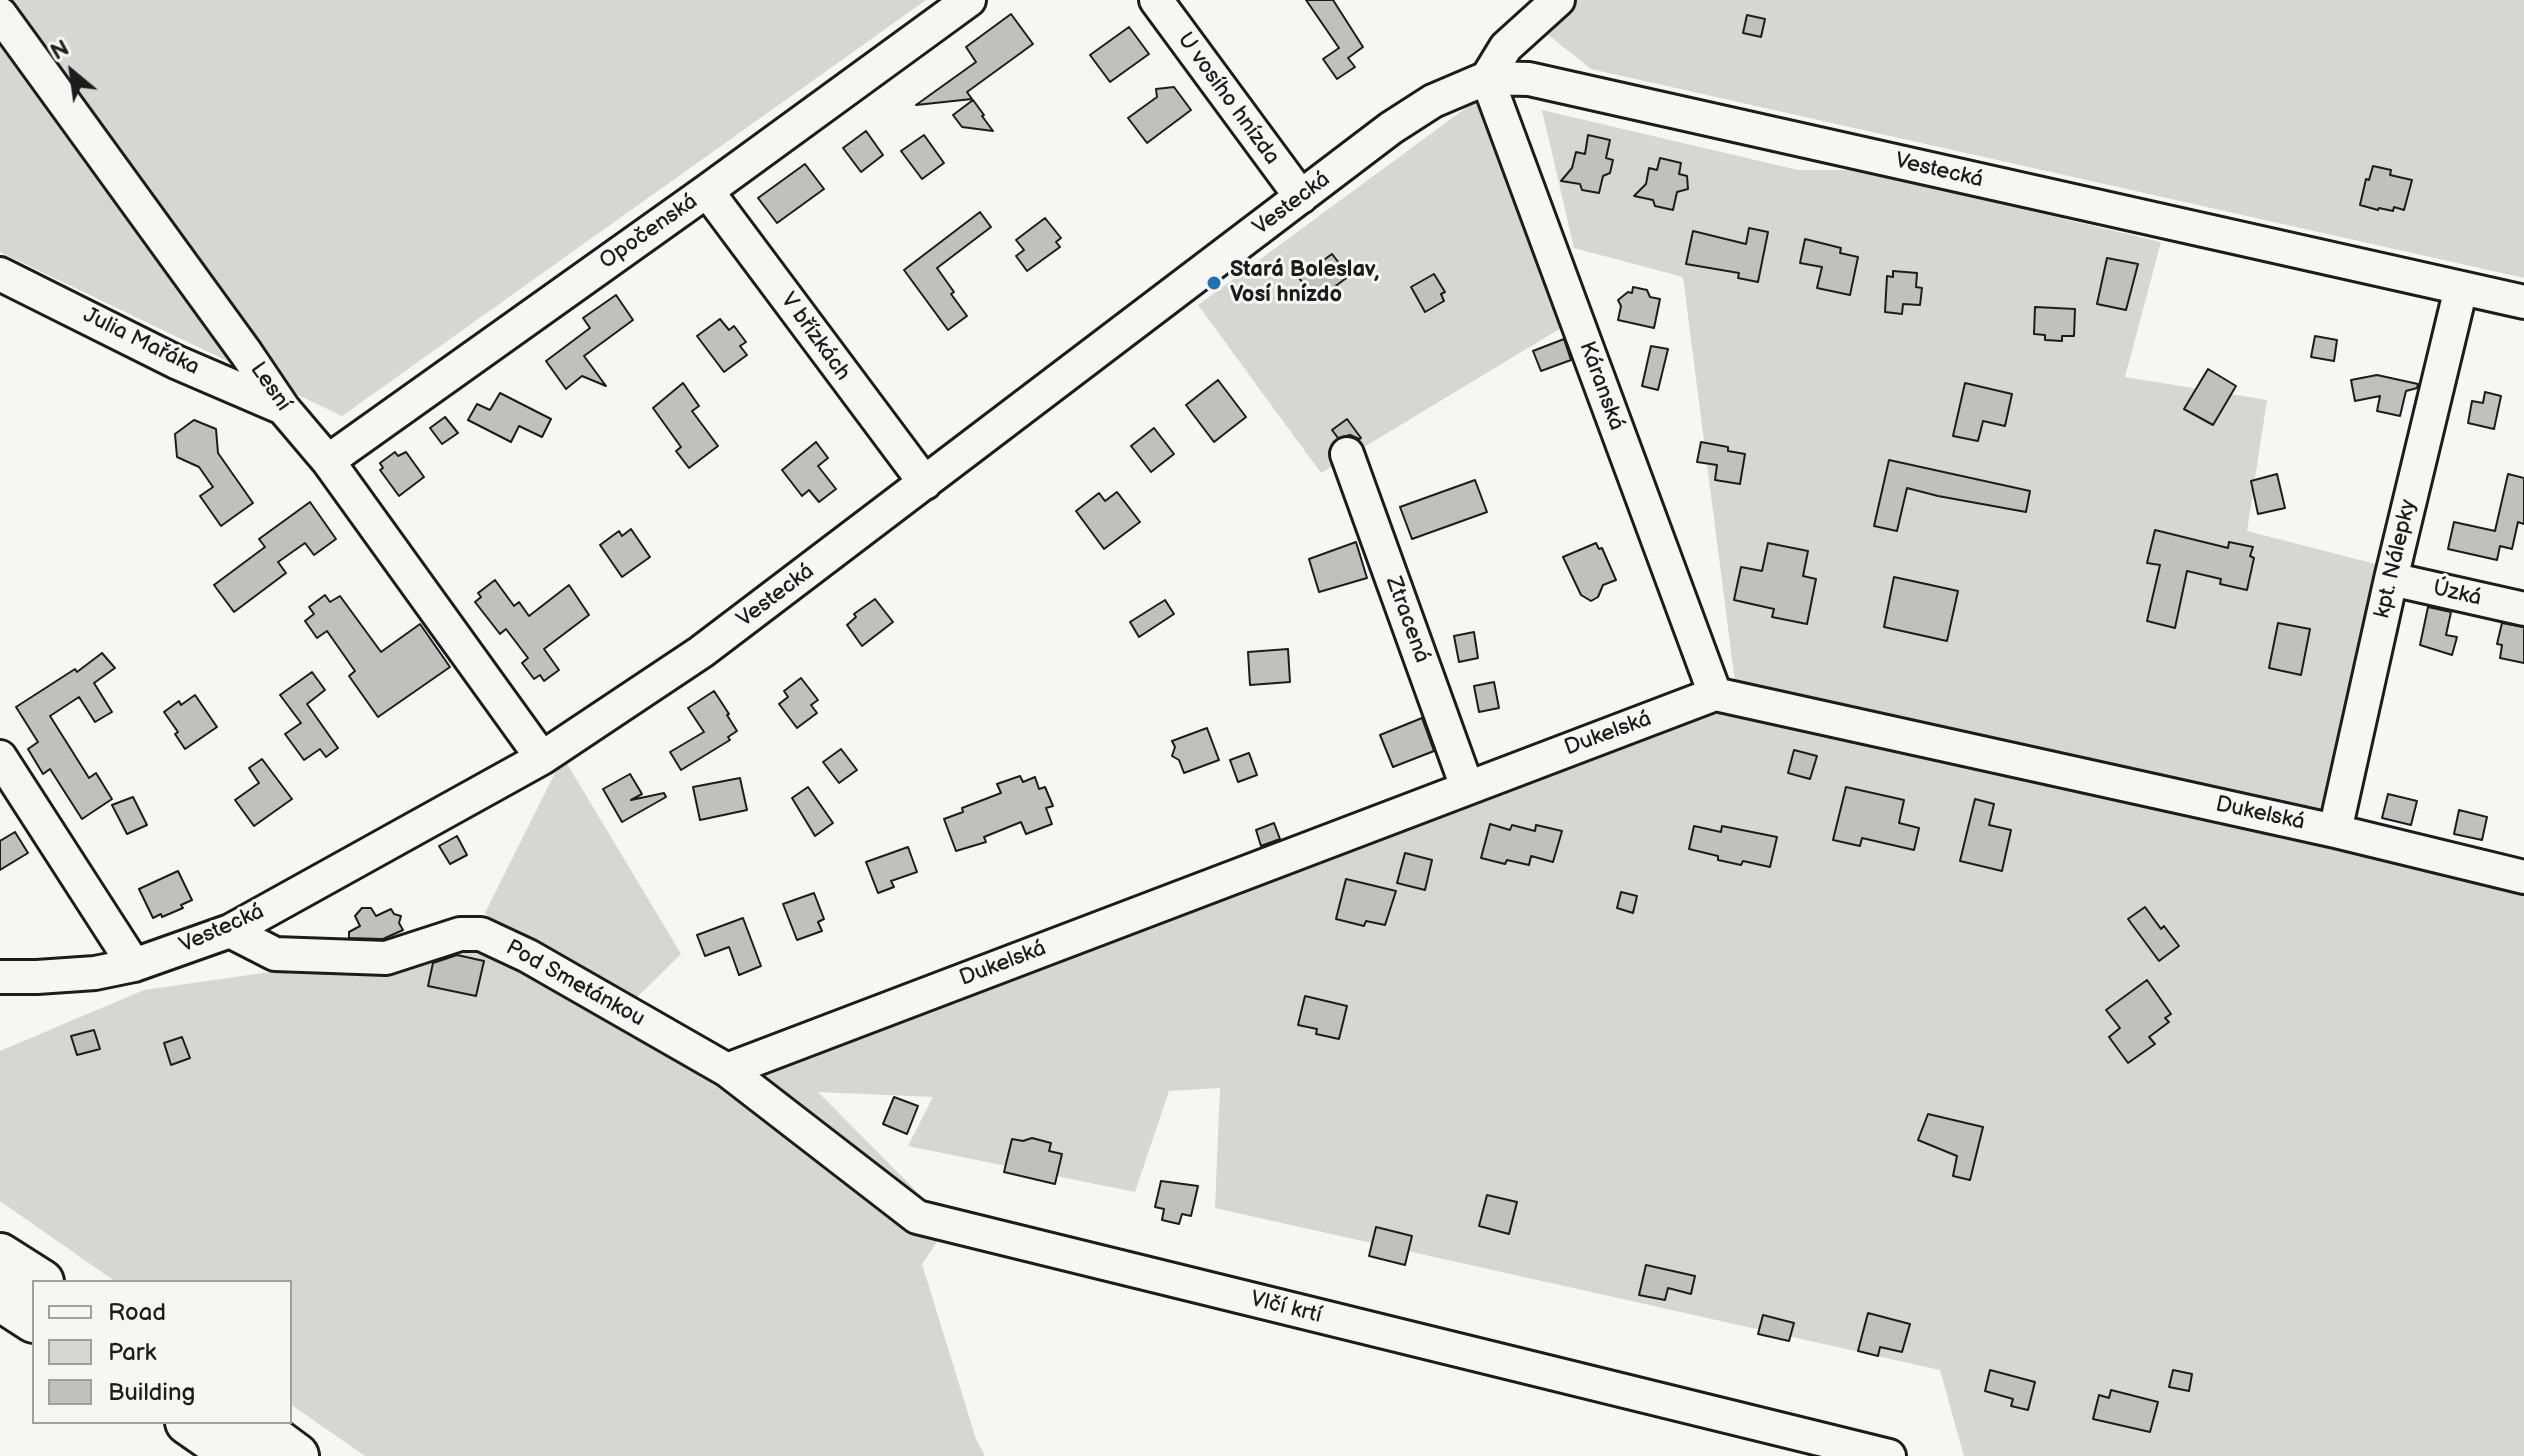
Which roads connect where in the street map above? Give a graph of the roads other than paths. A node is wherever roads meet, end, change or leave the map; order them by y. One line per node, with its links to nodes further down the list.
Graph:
1 (969, 0): 6 (street, Opočenská)
2 (1156, 0): 7 (street, U vosího hnízda)
3 (1558, 0): 5 (street)
4 (0, 14): 11 (street, Lesní)
5 (1487, 78): 7 (street, Vestecká); 9 (street, Vestecká); 19 (street, Káranská)
6 (707, 191): 15 (street, Opočenská); 16 (street, V břízkách)
7 (1301, 197): 16 (street, Vestecká)
8 (0, 274): 12 (street, Julia Mařáka)
9 (2461, 288): 10 (street, Vestecká); 17 (street, kpt. Nálepky)
10 (2524, 302)
11 (246, 353): 12 (street); 13 (street, Lesní)
12 (217, 377): 13 (street, Julia Mařáka)
13 (283, 408): 15 (street, Lesní)
14 (1347, 454): 22 (street, Ztracená)
15 (328, 461): 21 (street, Lesní)
16 (925, 483): 21 (street, Vestecká)
17 (2391, 579): 18 (street, Úzká); 23 (street, kpt. Nálepky)
18 (2524, 609)
19 (1715, 694): 22 (street, Dukelská); 23 (street, Dukelská)
20 (0, 757): 26 (street)
21 (542, 758): 25 (street, Vestecká)
22 (1467, 787): 28 (street, Dukelská)
23 (2335, 831): 24 (street, Dukelská)
24 (2524, 877)
25 (230, 931): 26 (street, Vestecká); 28 (street, Pod Smetánkou)
26 (134, 965): 27 (street, Vestecká)
27 (0, 977)
28 (727, 1070): 37 (street, Vlčí krtí)
29 (0, 1256): 30 (highway)
30 (38, 1280)
31 (0, 1298): 32 (highway)
32 (32, 1319)
33 (191, 1424): 35 (highway)
34 (253, 1424): 36 (highway)
35 (237, 1456)
36 (296, 1456)
37 (1889, 1456)

